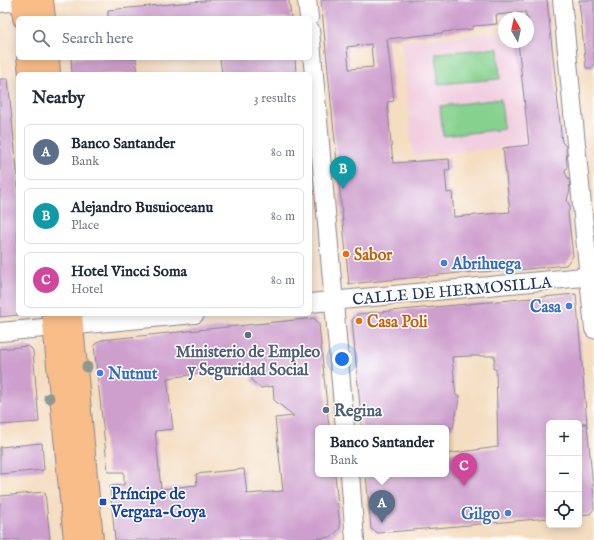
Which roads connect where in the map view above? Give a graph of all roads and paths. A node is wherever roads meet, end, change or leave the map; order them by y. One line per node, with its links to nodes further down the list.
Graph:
1 (307, 0): 6 (street)
2 (562, 0): 14 (street)
3 (0, 3): 4 (street)
4 (30, 6): 5 (main road)
5 (42, 16)
6 (309, 16)
7 (312, 53): 15 (street)
8 (28, 60): 11 (main road)
9 (41, 60): 12 (street)
10 (48, 60): 13 (main road)
11 (30, 72)
12 (43, 72)
13 (49, 72)
14 (592, 277): 15 (street, CALLE DE HERMOSILLA); 19 (street)
15 (334, 301): 16 (street, CALLE DE HERMOSILLA); 21 (street)
16 (312, 303)
17 (142, 316): 18 (street)
18 (63, 319): 20 (street); 23 (main road); 24 (main road)
19 (594, 329)
20 (0, 332)
21 (345, 425)
22 (350, 477): 25 (street)
23 (75, 540)
24 (92, 540)
25 (356, 540)

